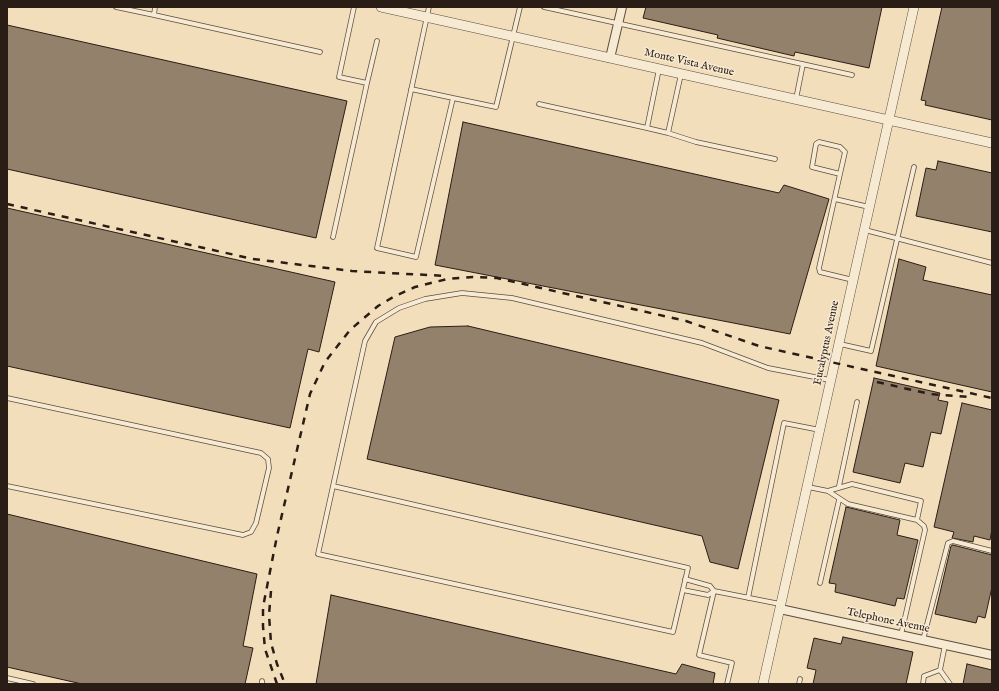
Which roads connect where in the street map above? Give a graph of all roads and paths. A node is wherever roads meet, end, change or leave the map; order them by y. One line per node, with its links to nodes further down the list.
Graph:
1 (116, 7): 10 (lane)
2 (155, 7): 10 (lane)
3 (354, 7): 21 (lane)
4 (381, 7): 11 (street, Monte Vista Avenue)
5 (429, 7): 11 (lane)
6 (520, 7): 13 (lane)
7 (544, 7): 12 (lane)
8 (622, 7): 12 (street)
9 (914, 7): 26 (street, Eucalyptus Avenue)
10 (154, 15): 15 (lane)
11 (426, 17): 13 (street, Monte Vista Avenue); 22 (lane)
12 (618, 24): 16 (street); 17 (lane)
13 (514, 36): 16 (street, Monte Vista Avenue); 23 (lane)
14 (377, 40): 21 (lane)
15 (320, 52)
16 (610, 58): 18 (street, Monte Vista Avenue)
17 (803, 64): 20 (lane); 24 (lane)
18 (659, 69): 19 (street, Monte Vista Avenue); 27 (lane)
19 (681, 74): 24 (street, Monte Vista Avenue); 28 (lane)
20 (852, 75)
21 (367, 83): 36 (lane)
22 (411, 89): 23 (lane); 23 (lane)
23 (453, 98)
24 (796, 100): 26 (street, Monte Vista Avenue)
25 (539, 104): 27 (lane)
26 (889, 120): 29 (street, Monte Vista Avenue); 34 (street, Eucalyptus Avenue)
27 (647, 128): 28 (lane)
28 (668, 133): 30 (lane)
29 (992, 143)
30 (775, 159)
31 (914, 167): 37 (lane)
32 (840, 174): 32 (lane); 33 (lane)
33 (834, 199): 34 (lane); 39 (lane)
34 (870, 207): 35 (street, Eucalyptus Avenue)
35 (864, 230): 37 (lane); 39 (street, Eucalyptus Avenue)
36 (333, 237)
37 (898, 238): 38 (lane); 40 (lane)
38 (992, 263)
39 (853, 280): 40 (street, Eucalyptus Avenue)
40 (839, 344): 41 (street, Eucalyptus Avenue)
41 (831, 381): 44 (street, Eucalyptus Avenue); 46 (lane)
42 (7, 398): 45 (lane)
43 (857, 402): 47 (lane)
44 (820, 430): 48 (street, Eucalyptus Avenue); 57 (lane)
45 (7, 486)
46 (334, 486): 53 (lane); 55 (lane)
47 (839, 486): 49 (lane); 51 (lane)
48 (808, 487): 49 (lane); 58 (street, Eucalyptus Avenue)
49 (828, 491): 50 (lane)
50 (839, 500): 51 (lane); 54 (lane)
51 (917, 520): 59 (lane)
52 (992, 551): 60 (lane)
53 (685, 579): 55 (lane); 56 (lane)
54 (820, 583)
55 (683, 590): 56 (lane)
56 (714, 591): 57 (lane); 67 (lane)
57 (748, 598): 58 (lane)
58 (780, 607): 59 (street, Telephone Avenue); 68 (street, Eucalyptus Avenue)
59 (901, 635): 60 (street, Telephone Avenue)
60 (923, 640): 61 (street, Telephone Avenue)
61 (946, 645): 62 (street, Telephone Avenue); 63 (lane)
62 (992, 655)
63 (940, 670): 70 (lane); 71 (lane)
64 (7, 678): 66 (lane)
65 (800, 679): 69 (lane)
66 (33, 684)
67 (727, 684)
68 (763, 684)
69 (798, 684)
70 (923, 684)
71 (950, 684)

